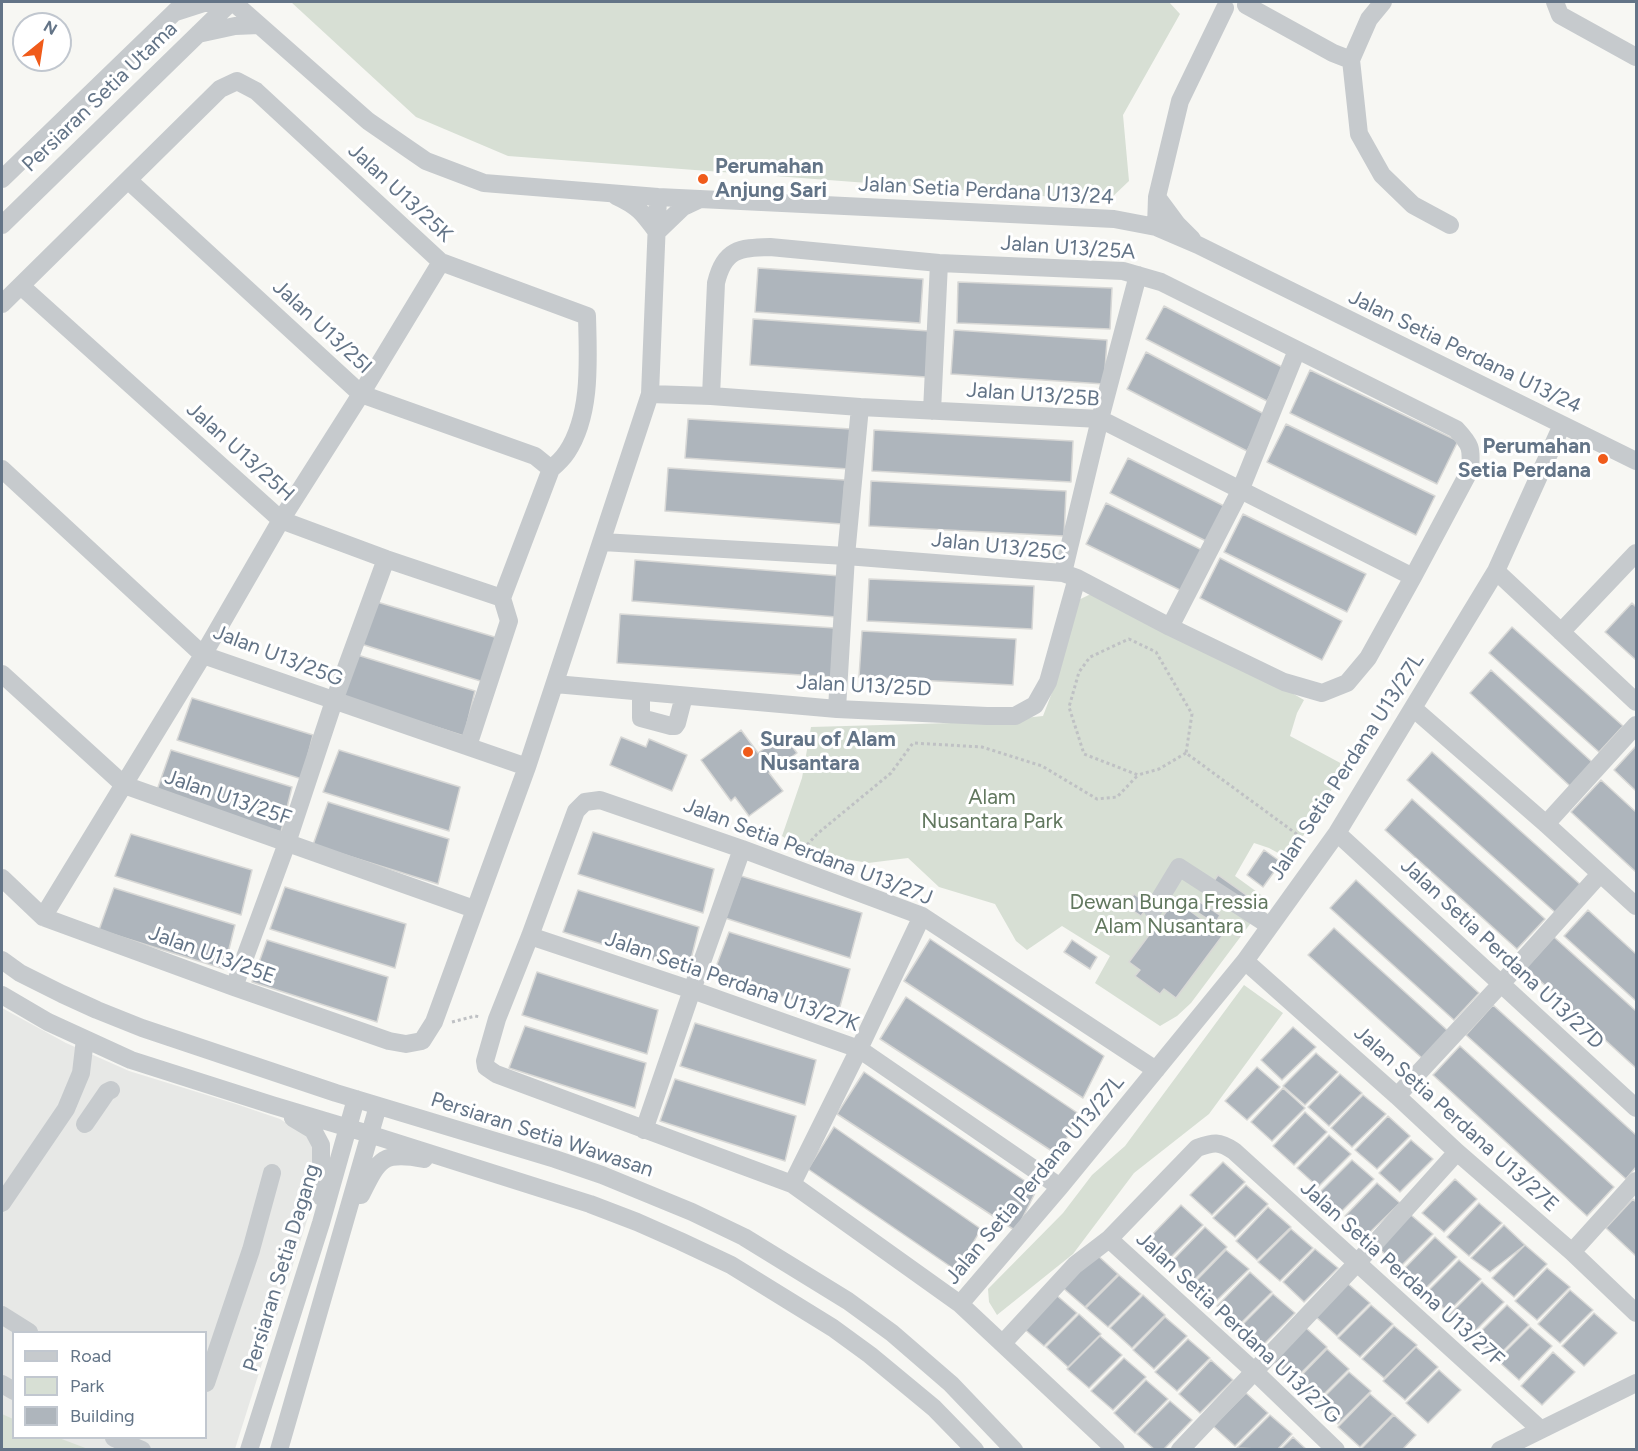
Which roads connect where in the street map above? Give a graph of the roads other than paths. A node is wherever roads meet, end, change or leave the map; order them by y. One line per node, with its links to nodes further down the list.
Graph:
1 (219, 2): 8 (street)
2 (232, 2): 9 (street, Jalan Setia Perdana U13/24); 10 (street, Persiaran Setia Utama)
3 (256, 2): 9 (street)
4 (1383, 2): 12 (street)
5 (1555, 2): 11 (street)
6 (1247, 3): 7 (street); 12 (street)
7 (1222, 5): 17 (street)
8 (180, 7): 13 (street, Persiaran Setia Utama)
9 (260, 25): 10 (street); 15 (street, Jalan Setia Perdana U13/24)
10 (198, 34): 20 (street, Persiaran Setia Utama)
11 (1636, 57)
12 (1351, 60): 21 (street)
13 (2, 179)
14 (128, 180): 25 (street, Jalan U13/25K); 28 (street); 31 (street, Jalan U13/25I)
15 (608, 193): 16 (street, Jalan Setia Perdana U13/24); 23 (street)
16 (658, 197): 18 (street, Jalan Setia Perdana U13/24); 23 (street)
17 (1157, 197): 19 (street); 22 (street); 24 (street)
18 (700, 199): 19 (street, Jalan Setia Perdana U13/24); 23 (street)
19 (1114, 219): 22 (street, Jalan Setia Perdana U13/24)
20 (2, 225)
21 (1450, 225)
22 (1156, 227): 24 (street, Jalan Setia Perdana U13/24)
23 (657, 232): 32 (street)
24 (1198, 244): 37 (street, Jalan Setia Perdana U13/24)
25 (441, 262): 31 (street); 40 (street, Jalan U13/25K)
26 (939, 263): 27 (street, Jalan U13/25A); 33 (street, Jalan U13/25A); 35 (street)
27 (1138, 274): 30 (street, Jalan U13/25A); 36 (street, Jalan U13/25D)
28 (21, 286): 29 (street); 42 (street, Jalan U13/25H)
29 (2, 304)
30 (1296, 350): 41 (street); 49 (street, Jalan U13/25A)
31 (361, 394): 40 (street, Jalan U13/25I); 42 (street)
32 (650, 394): 33 (street, Jalan U13/25B); 43 (street)
33 (711, 396): 34 (street, Jalan U13/25B)
34 (860, 407): 35 (street, Jalan U13/25B); 45 (street)
35 (932, 411): 36 (street, Jalan U13/25B)
36 (1100, 418): 41 (street, Jalan U13/25B); 48 (street, Jalan U13/25D)
37 (1562, 425): 38 (street, Jalan Setia Perdana U13/24); 47 (street, Jalan Setia Perdana U13/27L)
38 (1636, 461)
39 (2, 469): 53 (street, Jalan U13/25G)
40 (551, 469): 50 (street)
41 (1240, 491): 49 (street, Jalan U13/25B); 51 (street)
42 (281, 520): 46 (street, Jalan U13/25H); 53 (street)
43 (602, 542): 45 (street, Jalan U13/25C); 55 (street)
44 (1636, 553): 52 (street)
45 (846, 556): 48 (street, Jalan U13/25C); 61 (street)
46 (386, 559): 50 (street, Jalan U13/25H); 58 (street)
47 (1496, 571): 52 (street); 60 (street, Jalan Setia Perdana U13/27L)
48 (1070, 576): 51 (street, Jalan U13/25C); 61 (street, Jalan U13/25D)
49 (1413, 577): 51 (street, Jalan U13/25C)
50 (502, 598): 63 (street)
51 (1170, 627)
52 (1561, 632): 59 (street)
53 (203, 655): 58 (street, Jalan U13/25G); 65 (street)
54 (2, 674): 65 (street, Jalan U13/25F)
55 (555, 684): 56 (street, Jalan U13/25D); 64 (street)
56 (641, 692): 57 (street, Jalan U13/25D); 57 (street)
57 (684, 696): 61 (street, Jalan U13/25D)
58 (334, 701): 63 (street, Jalan U13/25G); 69 (street)
59 (1636, 702)
60 (1413, 708): 67 (street); 68 (street, Jalan Setia Perdana U13/27L)
61 (837, 709)
62 (1636, 725): 67 (street)
63 (468, 746): 64 (street, Jalan U13/25G)
64 (527, 767): 74 (street)
65 (124, 785): 69 (street, Jalan U13/25F); 77 (street)
66 (585, 802): 70 (street, Jalan Setia Perdana U13/27J); 79 (street, Jalan Setia Perdana U13/27L)
67 (1546, 824): 71 (street)
68 (1337, 833): 78 (street, Jalan Setia Perdana U13/27L); 82 (street, Jalan Setia Perdana U13/27D)
69 (287, 843): 74 (street, Jalan U13/25F); 83 (street)
70 (742, 849): 76 (street, Jalan Setia Perdana U13/27J); 84 (street)
71 (1600, 874): 73 (street); 82 (street)
72 (2, 878): 77 (street, Jalan U13/25E)
73 (1636, 906)
74 (474, 909): 83 (street, Jalan U13/25E)
75 (1153, 910): 78 (street)
76 (921, 916): 87 (street); 88 (street, Jalan Setia Perdana U13/27J)
77 (43, 917): 83 (street, Jalan U13/25E)
78 (1270, 926): 81 (street, Jalan Setia Perdana U13/27L)
79 (530, 936): 84 (street, Jalan Setia Perdana U13/27K); 97 (street, Jalan Setia Perdana U13/27L)
80 (2, 960): 91 (street, Persiaran Setia Wawasan)
81 (1245, 961): 88 (street, Jalan Setia Perdana U13/27L); 90 (street, Jalan Setia Perdana U13/27E)
82 (1501, 984): 90 (street); 94 (street, Jalan Setia Perdana U13/27D)
83 (234, 987)
84 (692, 990): 87 (street, Jalan Setia Perdana U13/27K); 97 (street)
85 (2, 995): 86 (street)
86 (85, 1039): 92 (street); 105 (street)
87 (859, 1049): 103 (street); 104 (street, Jalan Setia Perdana U13/27K)
88 (1156, 1070): 104 (street, Jalan Setia Perdana U13/27L)
89 (111, 1090): 95 (street)
90 (1397, 1096): 99 (street, Jalan Setia Perdana U13/27E)
91 (356, 1099): 93 (street, Persiaran Setia Wawasan); 96 (street, Persiaran Setia Dagang)
92 (272, 1105): 96 (street); 106 (street)
93 (378, 1106): 98 (street); 125 (street, Persiaran Setia Wawasan)
94 (1636, 1108)
95 (85, 1124)
96 (347, 1127): 98 (street); 106 (street, Persiaran Setia Dagang)
97 (644, 1130): 103 (street, Jalan Setia Perdana U13/27L)
98 (369, 1134): 100 (street); 107 (street)
99 (1457, 1152): 109 (street, Jalan Setia Perdana U13/27E); 110 (street)
100 (476, 1169): 107 (street); 124 (street)
101 (272, 1173): 117 (street)
102 (1636, 1181): 109 (street)
103 (792, 1184): 111 (street, Jalan Setia Perdana U13/27L)
104 (1060, 1187): 111 (street, Jalan Setia Perdana U13/27L)
105 (2, 1203)
106 (321, 1223): 122 (street, Persiaran Setia Dagang)
107 (343, 1232): 123 (street)
108 (1109, 1239): 110 (street, Jalan Setia Perdana U13/27F); 115 (street); 116 (street, Jalan Setia Perdana U13/27G)
109 (1572, 1252): 112 (street, Jalan Setia Perdana U13/27E)
110 (1357, 1263): 116 (street); 119 (street, Jalan Setia Perdana U13/27F)
111 (960, 1304): 115 (street)
112 (1636, 1313)
113 (2, 1315): 114 (street)
114 (27, 1331)
115 (1003, 1343): 126 (street)
116 (1255, 1372): 127 (street); 128 (street, Jalan Setia Perdana U13/27G)
117 (208, 1377)
118 (1636, 1383): 119 (street)
119 (1540, 1430): 129 (street)
120 (119, 1439): 121 (street)
121 (142, 1449)
122 (249, 1449)
123 (279, 1449)
124 (975, 1449)
125 (1014, 1449)
126 (1116, 1449)
127 (1180, 1449)
128 (1336, 1449)
129 (1500, 1449)

